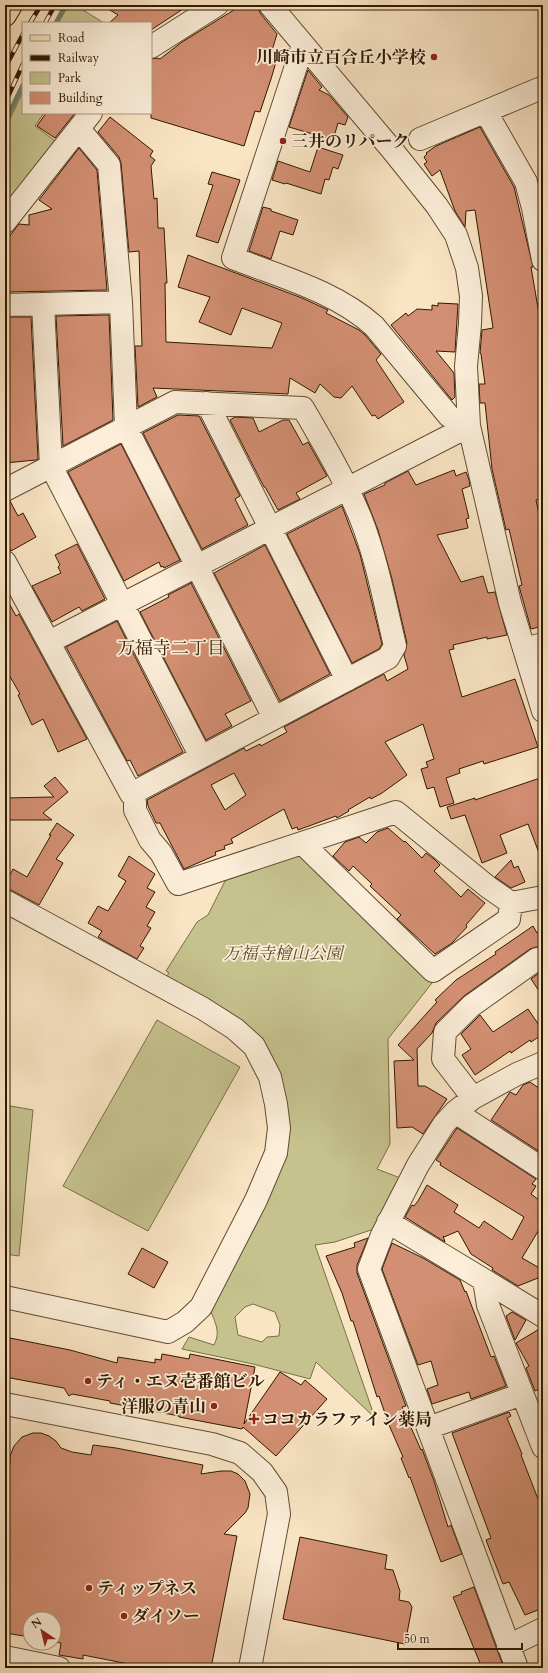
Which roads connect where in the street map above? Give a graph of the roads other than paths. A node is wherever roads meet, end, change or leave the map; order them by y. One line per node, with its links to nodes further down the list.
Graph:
1 (11, 5): 4 (main road)
2 (217, 5): 6 (street)
3 (270, 5): 5 (street)
4 (5, 15)
5 (303, 45): 17 (street); 17 (street)
6 (152, 46)
7 (539, 90): 8 (street)
8 (486, 112): 10 (street); 12 (street)
9 (85, 121): 11 (street); 13 (street)
10 (420, 139)
11 (5, 222)
12 (543, 260)
13 (120, 302): 15 (street); 18 (street)
14 (5, 304): 15 (street)
15 (42, 304): 19 (street)
16 (207, 403): 18 (street); 20 (street); 22 (street)
17 (469, 426): 20 (street); 27 (street)
18 (126, 427): 19 (street); 24 (street)
19 (51, 466): 21 (street); 25 (street)
20 (347, 488): 22 (street); 28 (street)
21 (5, 490)
22 (270, 528): 24 (street); 28 (street)
23 (5, 562): 26 (street)
24 (197, 566): 25 (street); 30 (street)
25 (122, 605): 26 (street); 31 (street)
26 (49, 642): 31 (street)
27 (533, 647): 29 (street)
28 (347, 680): 30 (street)
29 (543, 711)
30 (274, 718): 31 (street)
31 (201, 757)
32 (135, 803): 33 (street)
33 (302, 843): 36 (street); 36 (street)
34 (543, 897): 36 (street)
35 (5, 901): 44 (street)
36 (511, 903)
37 (537, 958): 39 (street)
38 (543, 1063): 39 (street)
39 (473, 1098): 40 (street)
40 (455, 1112): 41 (street); 42 (street)
41 (543, 1168)
42 (388, 1222): 43 (street); 48 (street)
43 (484, 1280): 45 (street); 46 (street)
44 (5, 1297)
45 (543, 1316)
46 (522, 1394): 48 (street); 49 (street)
47 (5, 1404): 54 (street)
48 (428, 1428): 51 (street)
49 (543, 1447)
50 (543, 1629): 51 (street)
51 (508, 1646): 55 (street)
52 (5, 1657): 53 (street)
53 (59, 1668)
54 (250, 1668)
55 (517, 1668)

